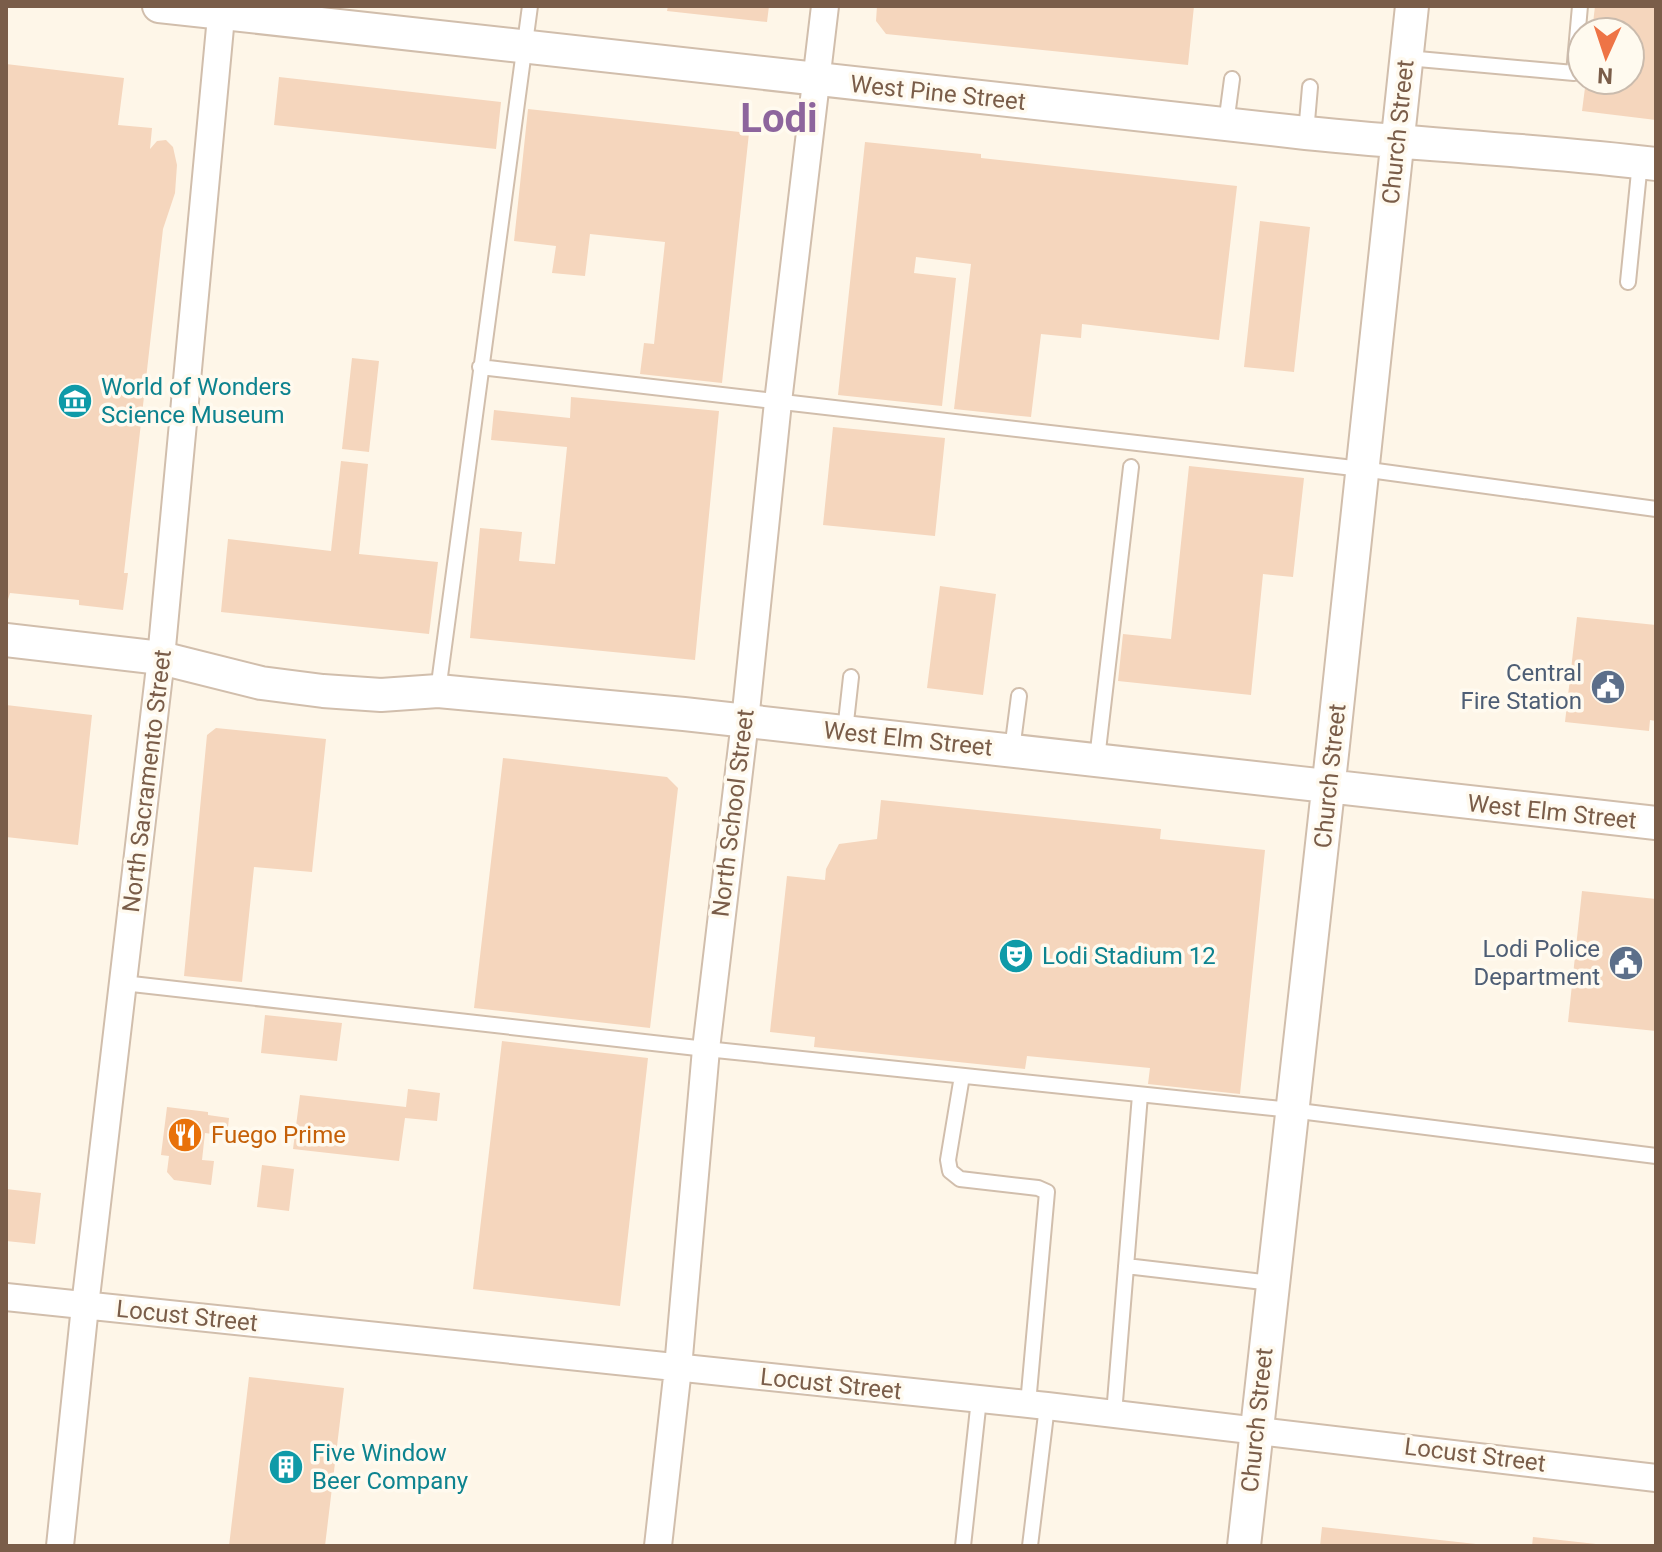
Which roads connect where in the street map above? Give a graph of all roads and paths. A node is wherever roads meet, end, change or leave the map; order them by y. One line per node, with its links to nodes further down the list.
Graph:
1 (159, 6): 6 (street, West Pine Street)
2 (530, 6): 7 (lane)
3 (825, 6): 10 (street, North School Street)
4 (1412, 6): 8 (street, Church Street)
5 (1580, 6): 8 (lane)
6 (221, 10): 7 (street, West Pine Street); 23 (street, North Sacramento Street)
7 (523, 45): 10 (street, West Pine Street); 17 (lane)
8 (1406, 58): 14 (street, Church Street)
9 (1232, 79): 12 (lane)
10 (816, 80): 12 (street, West Pine Street); 18 (street, North School Street)
11 (1310, 87): 13 (lane)
12 (1226, 124): 13 (street, West Pine Street)
13 (1306, 133): 14 (street, West Pine Street)
14 (1397, 143): 15 (street, West Pine Street); 20 (street, Church Street)
15 (1648, 163): 16 (lane)
16 (1628, 282)
17 (480, 367): 18 (lane); 25 (lane)
18 (778, 402): 20 (lane); 27 (street, North School Street)
19 (1131, 467): 30 (lane)
20 (1362, 469): 21 (lane); 31 (street, Church Street)
21 (1656, 509)
22 (6, 640): 23 (street, West Elm Street)
23 (161, 658): 25 (street, West Elm Street); 33 (street, North Sacramento Street)
24 (851, 677): 28 (lane)
25 (438, 691): 27 (street, West Elm Street)
26 (1019, 696): 29 (lane)
27 (745, 721): 28 (street, West Elm Street); 34 (street, North School Street)
28 (845, 731): 29 (street, West Elm Street)
29 (1012, 750): 30 (street, West Elm Street)
30 (1097, 759): 31 (street, West Elm Street)
31 (1329, 788): 32 (street, West Elm Street); 37 (street, Church Street)
32 (1656, 823)
33 (123, 983): 34 (lane); 42 (street, North Sacramento Street)
34 (706, 1049): 35 (lane); 43 (street, North School Street)
35 (962, 1076): 36 (lane); 45 (lane)
36 (1140, 1095): 37 (lane); 39 (lane)
37 (1291, 1110): 38 (lane); 40 (street, Church Street)
38 (1656, 1156)
39 (1126, 1266): 40 (lane); 46 (lane)
40 (1272, 1283): 47 (street, Church Street)
41 (6, 1297): 42 (street, Locust Street)
42 (85, 1306): 43 (street, Locust Street); 49 (street, North Sacramento Street)
43 (678, 1368): 44 (street, Locust Street); 50 (street, North School Street)
44 (979, 1399): 45 (street, Locust Street); 51 (lane)
45 (1037, 1405): 46 (street, Locust Street); 52 (lane)
46 (1114, 1414): 47 (street, Locust Street)
47 (1256, 1430): 48 (street, Locust Street); 53 (street, Church Street)
48 (1656, 1478)
49 (60, 1546)
50 (658, 1546)
51 (963, 1546)
52 (1030, 1546)
53 (1244, 1546)

